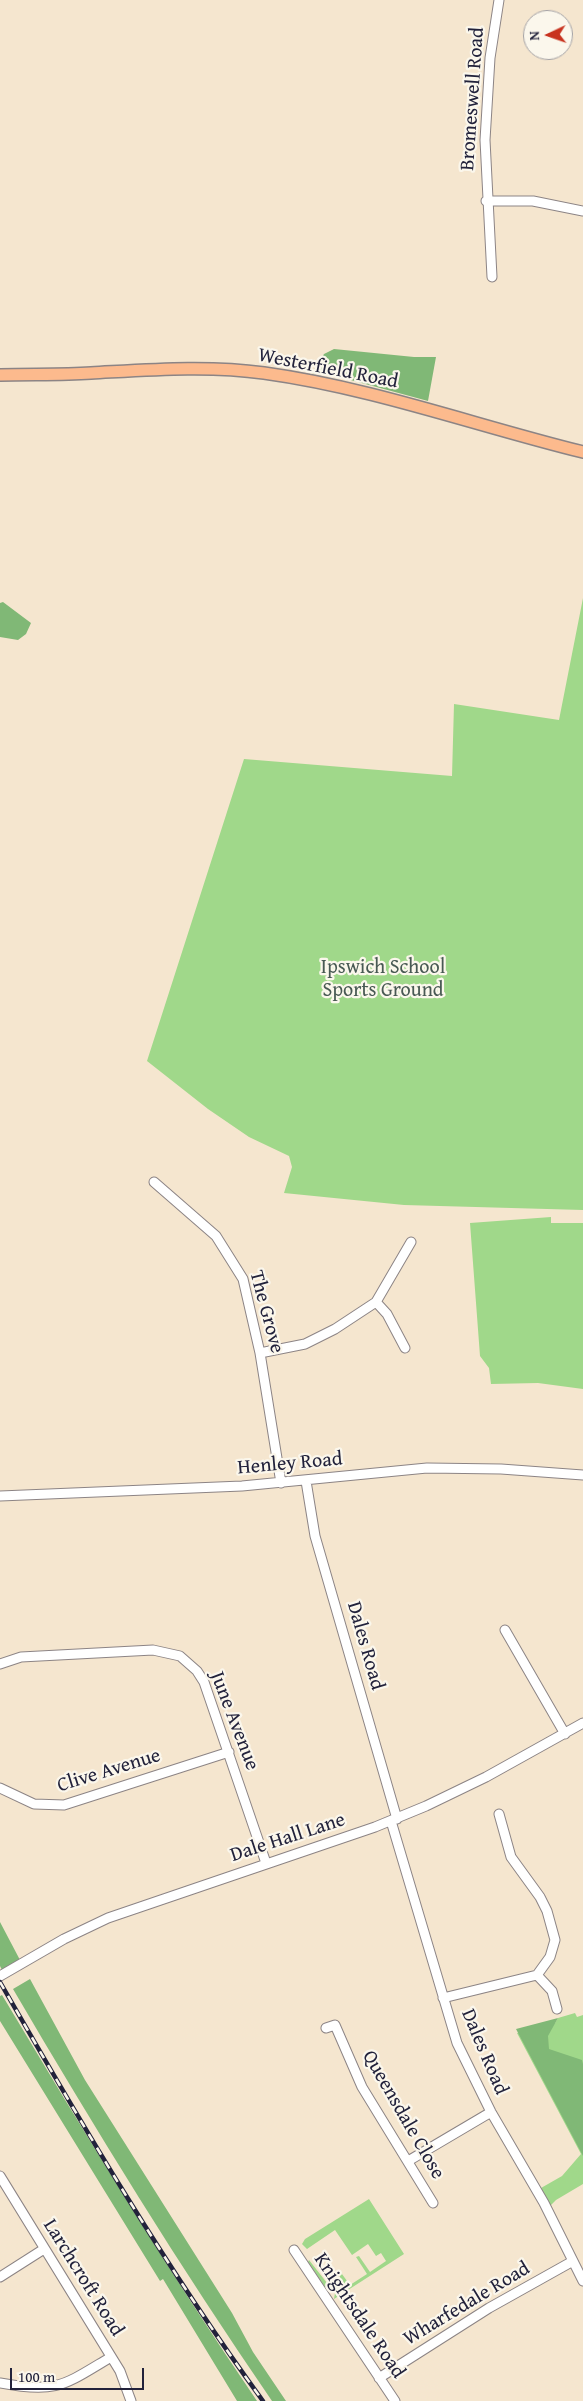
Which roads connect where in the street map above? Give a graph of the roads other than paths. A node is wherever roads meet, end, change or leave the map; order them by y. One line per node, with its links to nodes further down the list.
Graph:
1 (499, 0): 2 (street, Bromeswell Road)
2 (486, 201): 3 (street); 4 (street, Bromeswell Road)
3 (583, 211)
4 (492, 277)
5 (0, 375): 6 (main road, Westerfield Road)
6 (583, 452)
7 (154, 1182): 11 (street, The Grove)
8 (411, 1242): 9 (street)
9 (376, 1302): 10 (street); 11 (street)
10 (405, 1348)
11 (260, 1353): 14 (street, The Grove)
12 (583, 1475): 13 (street, Henley Road)
13 (306, 1481): 14 (street, Henley Road); 23 (street, Dales Road)
14 (280, 1483): 15 (street, Henley Road)
15 (0, 1496)
16 (505, 1630): 19 (street)
17 (0, 1664): 20 (street, June Avenue)
18 (583, 1723): 19 (street, Dale Hall Lane)
19 (564, 1734): 23 (street, Dale Hall Lane)
20 (229, 1752): 21 (street, Clive Avenue); 24 (street, June Avenue)
21 (0, 1788)
22 (498, 1814): 25 (street)
23 (394, 1820): 24 (street, Dale Hall Lane); 27 (street, Dales Road)
24 (266, 1863): 26 (street, Dale Hall Lane)
25 (537, 1974): 27 (street); 28 (street)
26 (0, 1976)
27 (443, 1998): 30 (street, Dales Road)
28 (557, 2009)
29 (326, 2028): 31 (street, Queensdale Close)
30 (491, 2112): 31 (street); 36 (street, Dales Road)
31 (408, 2161): 33 (street, Queensdale Close)
32 (0, 2176): 34 (street, Larchcroft Road)
33 (433, 2203)
34 (44, 2249): 37 (street); 39 (street, Larchcroft Road)
35 (294, 2250): 40 (street, Knightsdale Road)
36 (573, 2261): 38 (street, Dales Road); 40 (street, Wharfedale Road)
37 (0, 2277)
38 (583, 2281)
39 (111, 2357): 41 (street); 42 (street, Larchcroft Road)
40 (379, 2378): 43 (street, Knightsdale Road)
41 (0, 2383)
42 (131, 2401)
43 (395, 2401)

